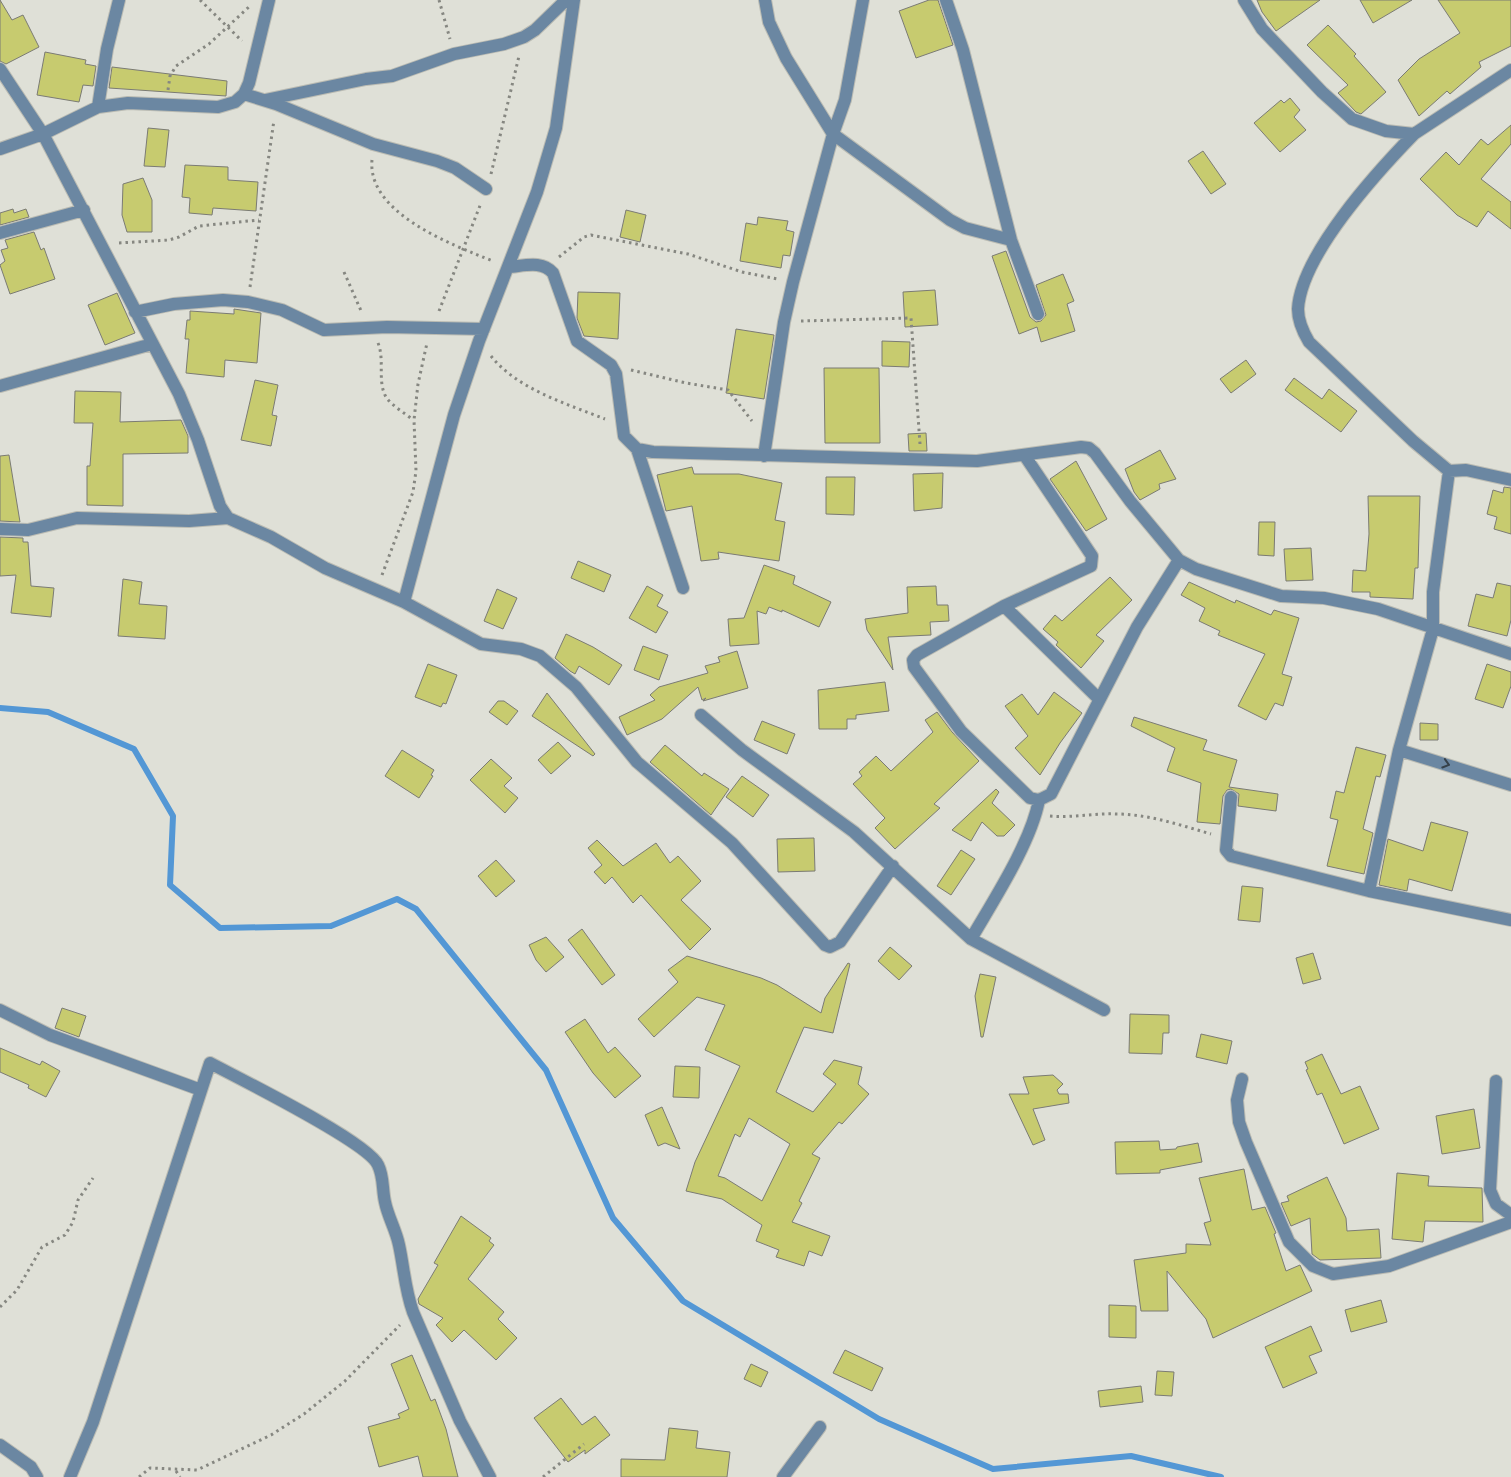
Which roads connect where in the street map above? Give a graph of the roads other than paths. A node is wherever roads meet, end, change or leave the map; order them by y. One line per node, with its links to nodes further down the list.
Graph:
1 (119, 0): 13 (street)
2 (269, 0): 11 (street)
3 (566, 0): 12 (street)
4 (574, 0): 22 (street)
5 (765, 0): 15 (street)
6 (863, 0): 15 (street)
7 (946, 0): 21 (street)
8 (1244, 0): 16 (street)
9 (0, 69): 14 (street)
10 (1511, 70): 16 (street)
11 (244, 94): 12 (street); 13 (street)
12 (271, 102): 18 (street)
13 (98, 106): 14 (street)
14 (43, 134): 17 (street); 19 (street)
15 (833, 134): 21 (street); 29 (street)
16 (1414, 134): 31 (street)
17 (0, 149)
18 (486, 190)
19 (84, 210): 20 (street); 23 (street)
20 (0, 233)
21 (1011, 240): 24 (street)
22 (508, 267): 25 (street); 28 (street)
23 (135, 312): 25 (street); 26 (street)
24 (1038, 314)
25 (484, 329): 37 (street)
26 (152, 344): 27 (street); 33 (street)
27 (0, 386)
28 (637, 450): 29 (street); 36 (street)
29 (764, 456): 30 (street)
30 (1025, 456): 35 (street); 38 (street)
31 (1449, 471): 32 (street); 39 (street)
32 (1511, 480)
33 (228, 518): 34 (street); 37 (street)
34 (0, 529)
35 (1179, 560): 39 (street); 41 (street)
36 (683, 588)
37 (404, 602): 47 (street)
38 (1004, 606): 41 (street); 46 (street)
39 (1433, 629): 40 (street); 43 (street)
40 (1511, 654)
41 (1100, 699): 46 (street)
42 (701, 715): 47 (street)
43 (1399, 750): 44 (street, one-way to 44); 48 (street)
44 (1511, 784)
45 (1231, 797): 48 (street)
46 (1040, 800): 50 (street)
47 (893, 866): 50 (street)
48 (1368, 890): 49 (street)
49 (1511, 920)
50 (971, 939): 52 (street)
51 (0, 1010): 55 (street)
52 (1104, 1010)
53 (1242, 1079): 57 (street)
54 (1496, 1080): 56 (street)
55 (201, 1090): 61 (street); 62 (street)
56 (1511, 1215)
57 (1511, 1222)
58 (820, 1427): 63 (street)
59 (0, 1445): 60 (street)
60 (37, 1477)
61 (70, 1477)
62 (490, 1477)
63 (783, 1477)

